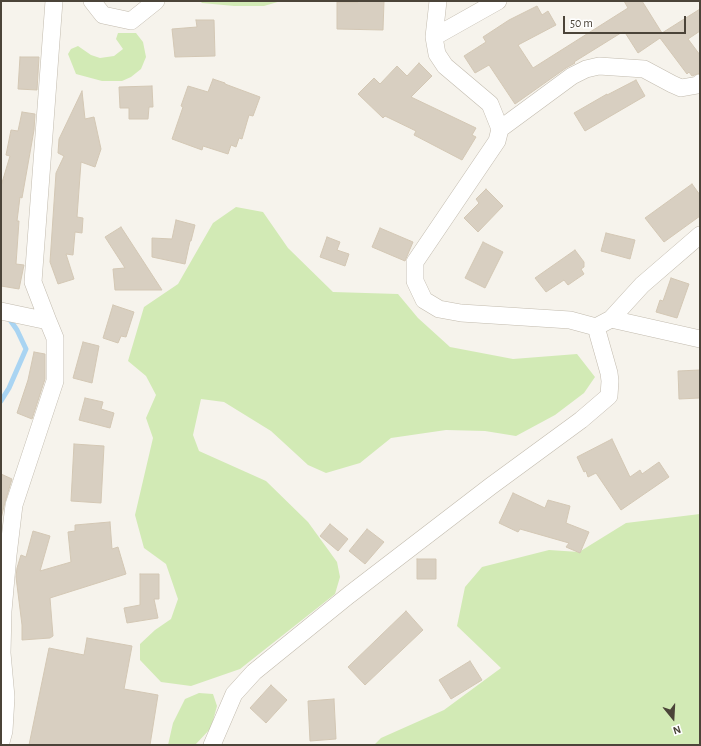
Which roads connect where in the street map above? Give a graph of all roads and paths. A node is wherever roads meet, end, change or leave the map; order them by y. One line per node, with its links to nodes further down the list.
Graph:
1 (54, 1): 12 (street)
2 (92, 1): 3 (street)
3 (156, 1)
4 (438, 1): 6 (street)
5 (498, 1): 6 (street)
6 (434, 37): 8 (street)
7 (700, 83): 8 (street)
8 (500, 129): 13 (street)
9 (700, 236): 11 (street)
10 (1, 311): 12 (street)
11 (611, 319): 13 (street); 14 (street)
12 (48, 321): 15 (street)
13 (596, 327): 16 (street)
14 (700, 339)
15 (1, 742)
16 (212, 745)

